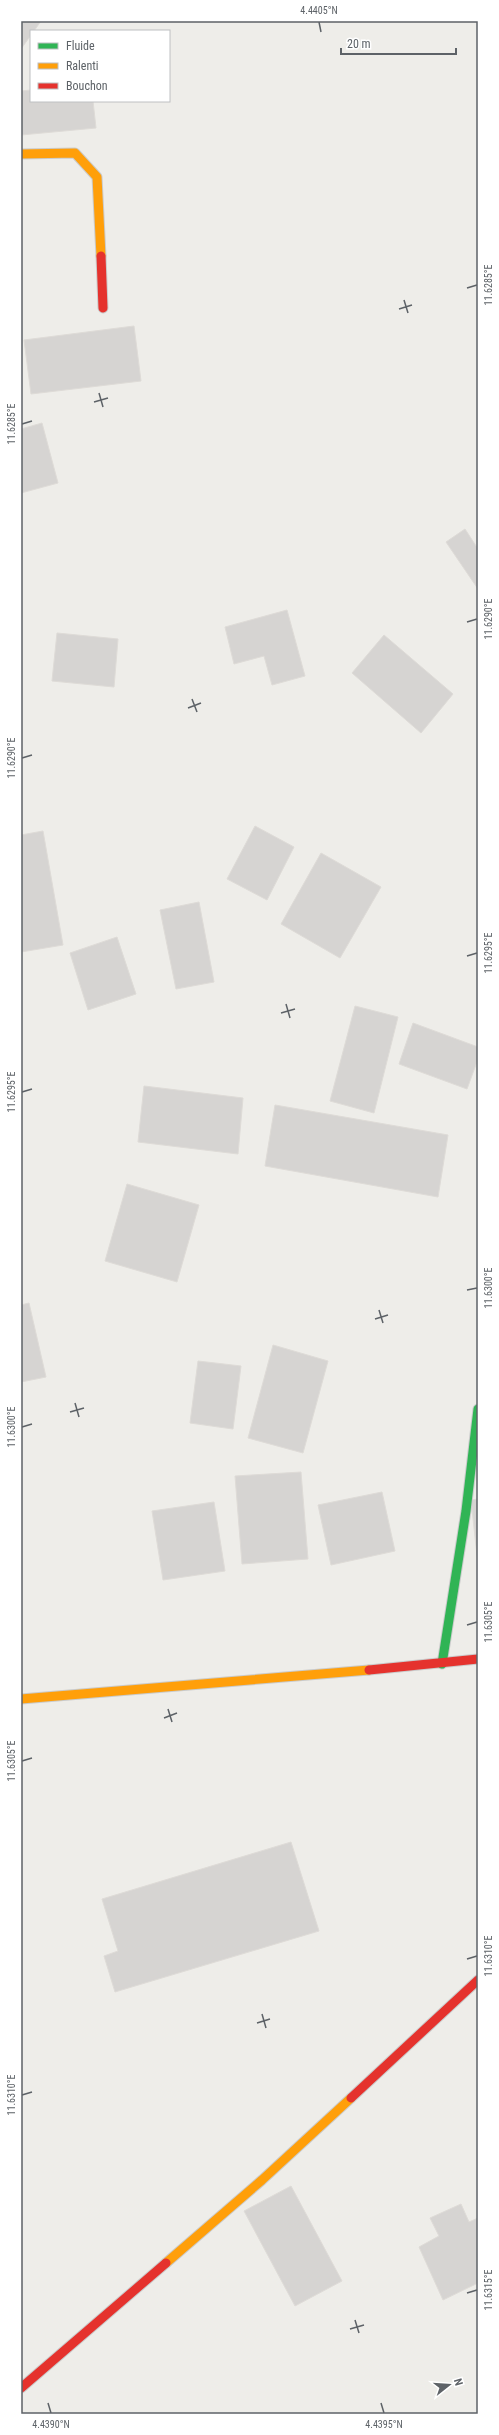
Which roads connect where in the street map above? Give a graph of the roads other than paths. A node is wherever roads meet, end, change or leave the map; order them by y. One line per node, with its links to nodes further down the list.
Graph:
1 (21, 154): 2 (main road)
2 (103, 308)
3 (478, 1409): 5 (main road)
4 (478, 1659): 5 (main road)
5 (442, 1664): 6 (main road)
6 (21, 1699)
7 (478, 1980): 8 (main road)
8 (21, 2388)

